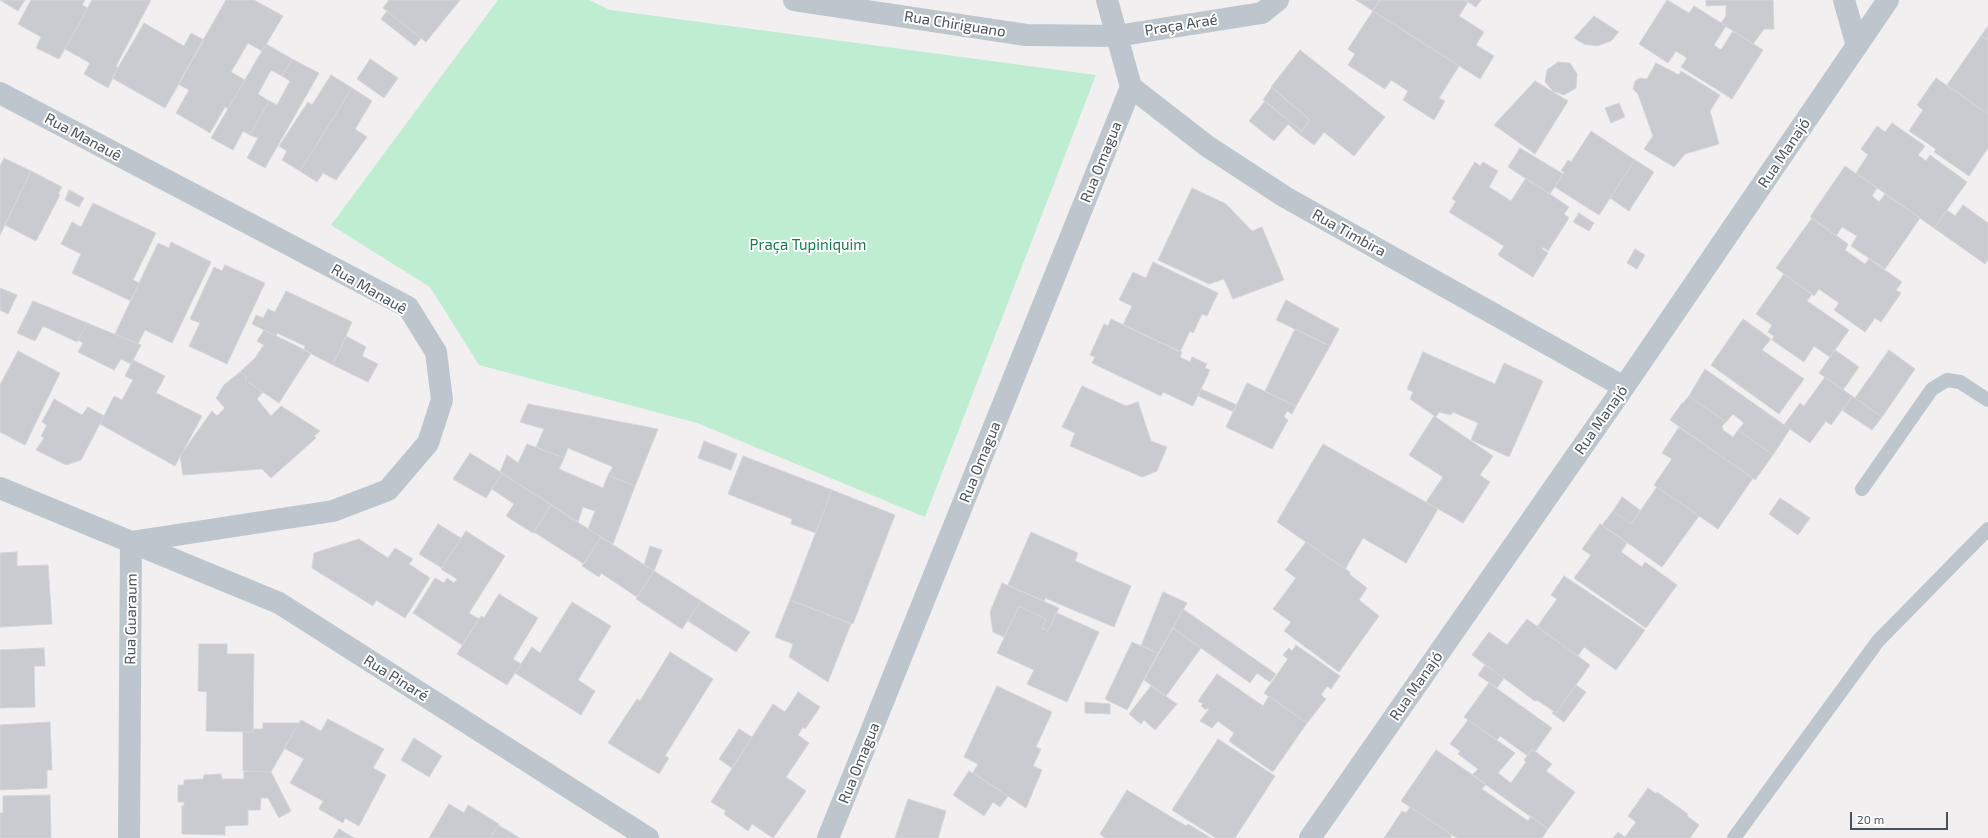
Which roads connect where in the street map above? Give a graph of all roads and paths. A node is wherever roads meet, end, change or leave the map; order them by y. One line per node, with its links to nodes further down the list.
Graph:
1 (794, 0): 6 (street, Rua Chiriguano)
2 (1107, 0): 6 (street)
3 (1278, 0): 6 (street, Praça Araé)
4 (1844, 0): 7 (street)
5 (1888, 0): 7 (street, Rua Manajó)
6 (1116, 36): 8 (street)
7 (1857, 46): 10 (street, Rua Manajó)
8 (1131, 87): 10 (street, Rua Timbira); 18 (street, Rua Omagua)
9 (0, 93): 15 (street, Rua Manauê)
10 (1624, 387): 19 (street, Rua Manajó)
11 (1988, 400): 13 (lane)
12 (0, 488): 15 (street)
13 (1862, 489)
14 (1988, 529): 20 (lane)
15 (132, 542): 16 (street, Rua Guaraum); 17 (street, Rua Pinaré)
16 (129, 838)
17 (648, 838)
18 (828, 838)
19 (1310, 838)
20 (1734, 838)

